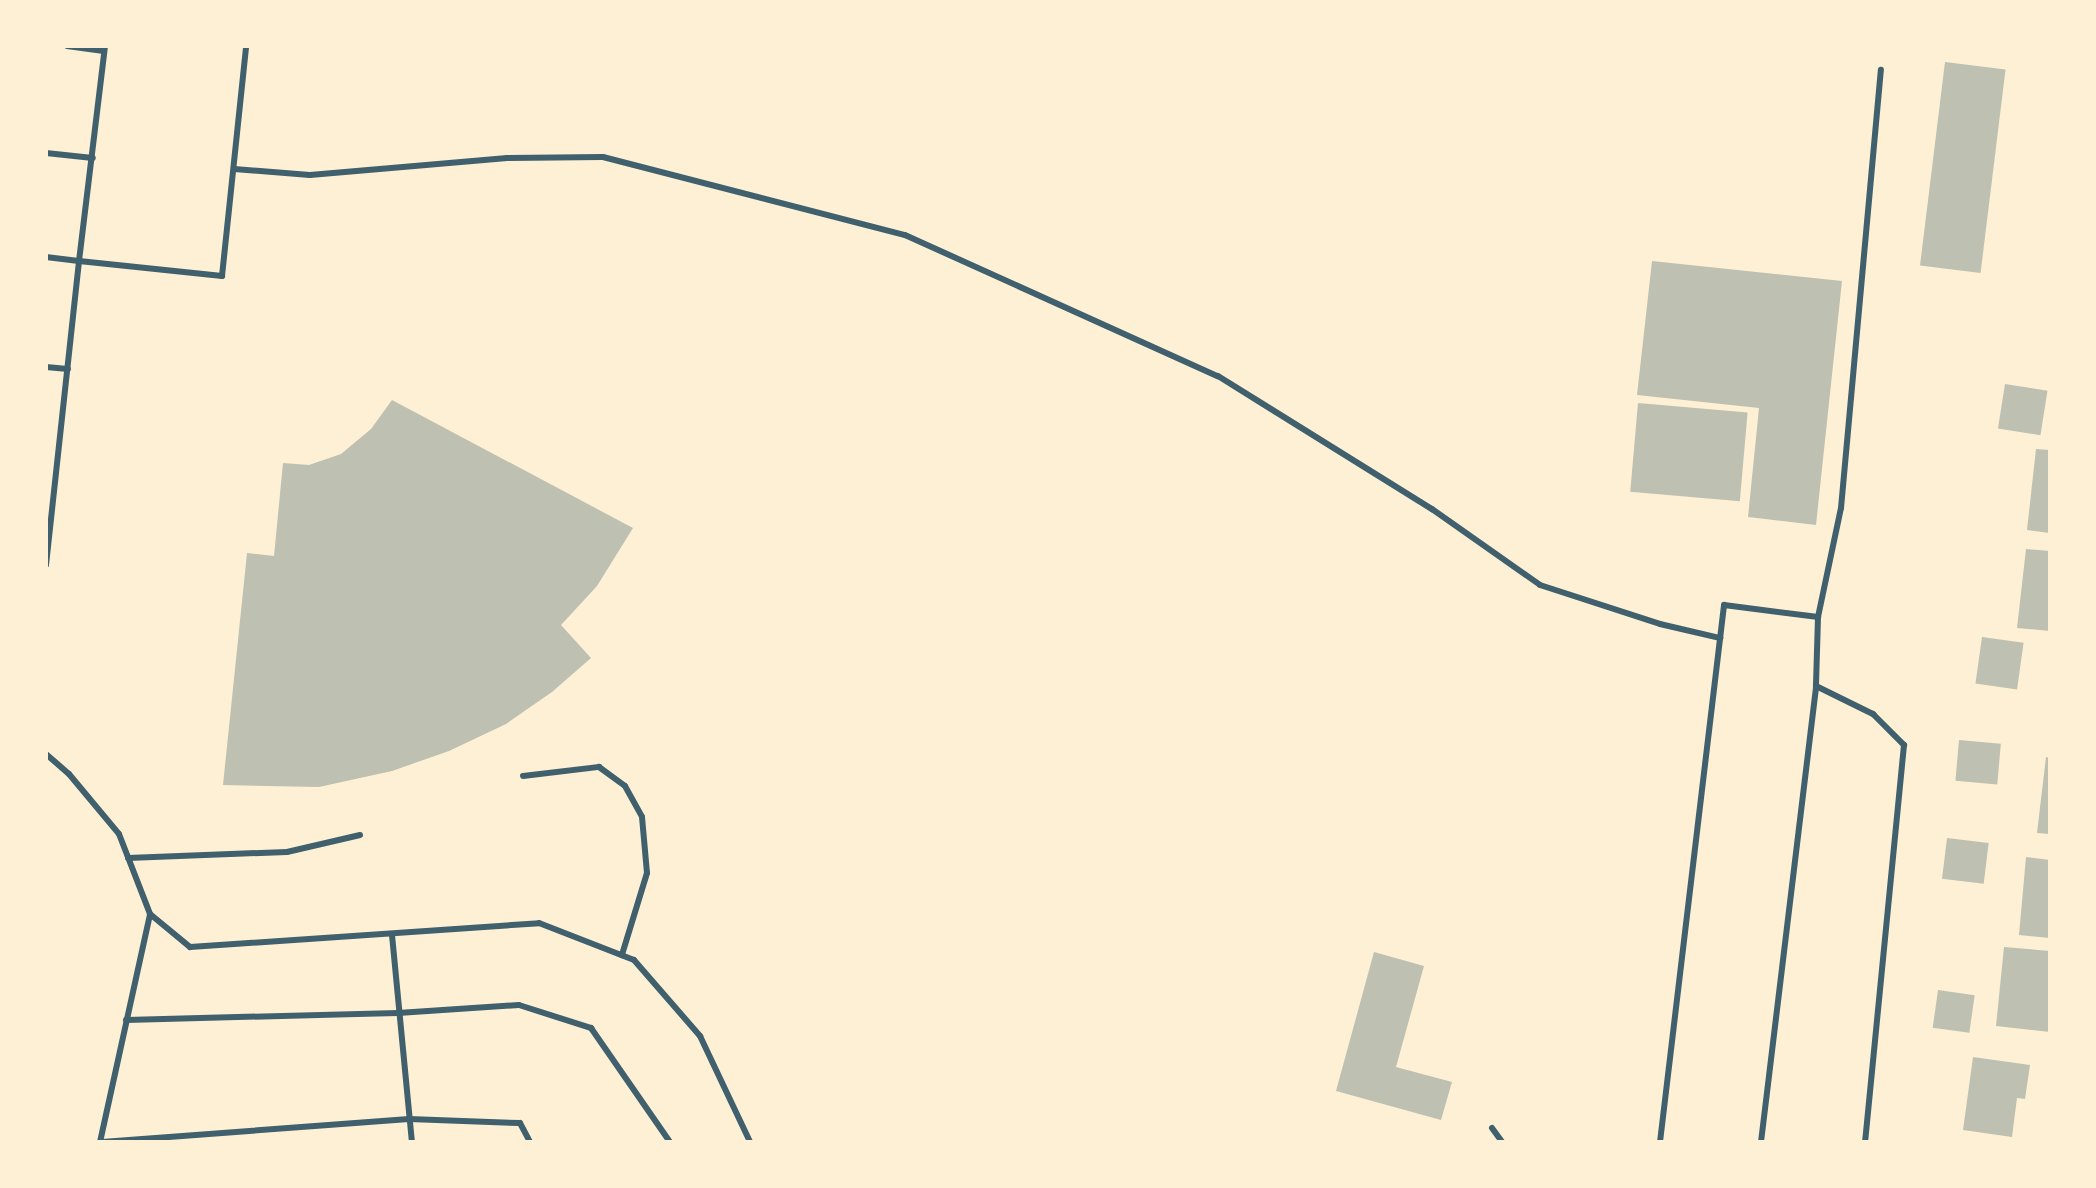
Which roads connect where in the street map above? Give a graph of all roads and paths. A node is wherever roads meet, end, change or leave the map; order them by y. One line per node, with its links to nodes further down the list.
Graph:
1 (67, 46): 3 (lane)
2 (246, 46): 7 (lane)
3 (105, 48): 6 (lane)
4 (1881, 70): 15 (lane)
5 (46, 153): 6 (lane)
6 (93, 158): 9 (lane)
7 (234, 169): 9 (lane); 16 (lane)
8 (46, 257): 9 (lane)
9 (79, 261): 11 (lane)
10 (46, 367): 11 (lane)
11 (68, 369): 13 (lane)
12 (46, 478): 13 (lane)
13 (55, 479): 14 (lane)
14 (46, 565)
15 (1818, 617): 16 (lane); 17 (lane)
16 (1720, 638): 35 (lane)
17 (1816, 686): 36 (lane); 37 (lane)
18 (46, 754): 21 (lane)
19 (523, 776): 24 (lane)
20 (360, 835): 21 (lane)
21 (128, 858): 22 (lane)
22 (150, 914): 23 (lane); 26 (lane)
23 (392, 935): 24 (lane); 25 (lane)
24 (622, 955): 33 (lane)
25 (398, 1013): 26 (lane); 27 (lane); 32 (lane)
26 (126, 1020): 29 (lane)
27 (409, 1119): 29 (lane); 30 (lane); 31 (lane)
28 (1492, 1128): 34 (lane)
29 (101, 1142)
30 (412, 1142)
31 (530, 1142)
32 (670, 1142)
33 (750, 1142)
34 (1502, 1142)
35 (1660, 1142)
36 (1761, 1142)
37 (1865, 1142)

